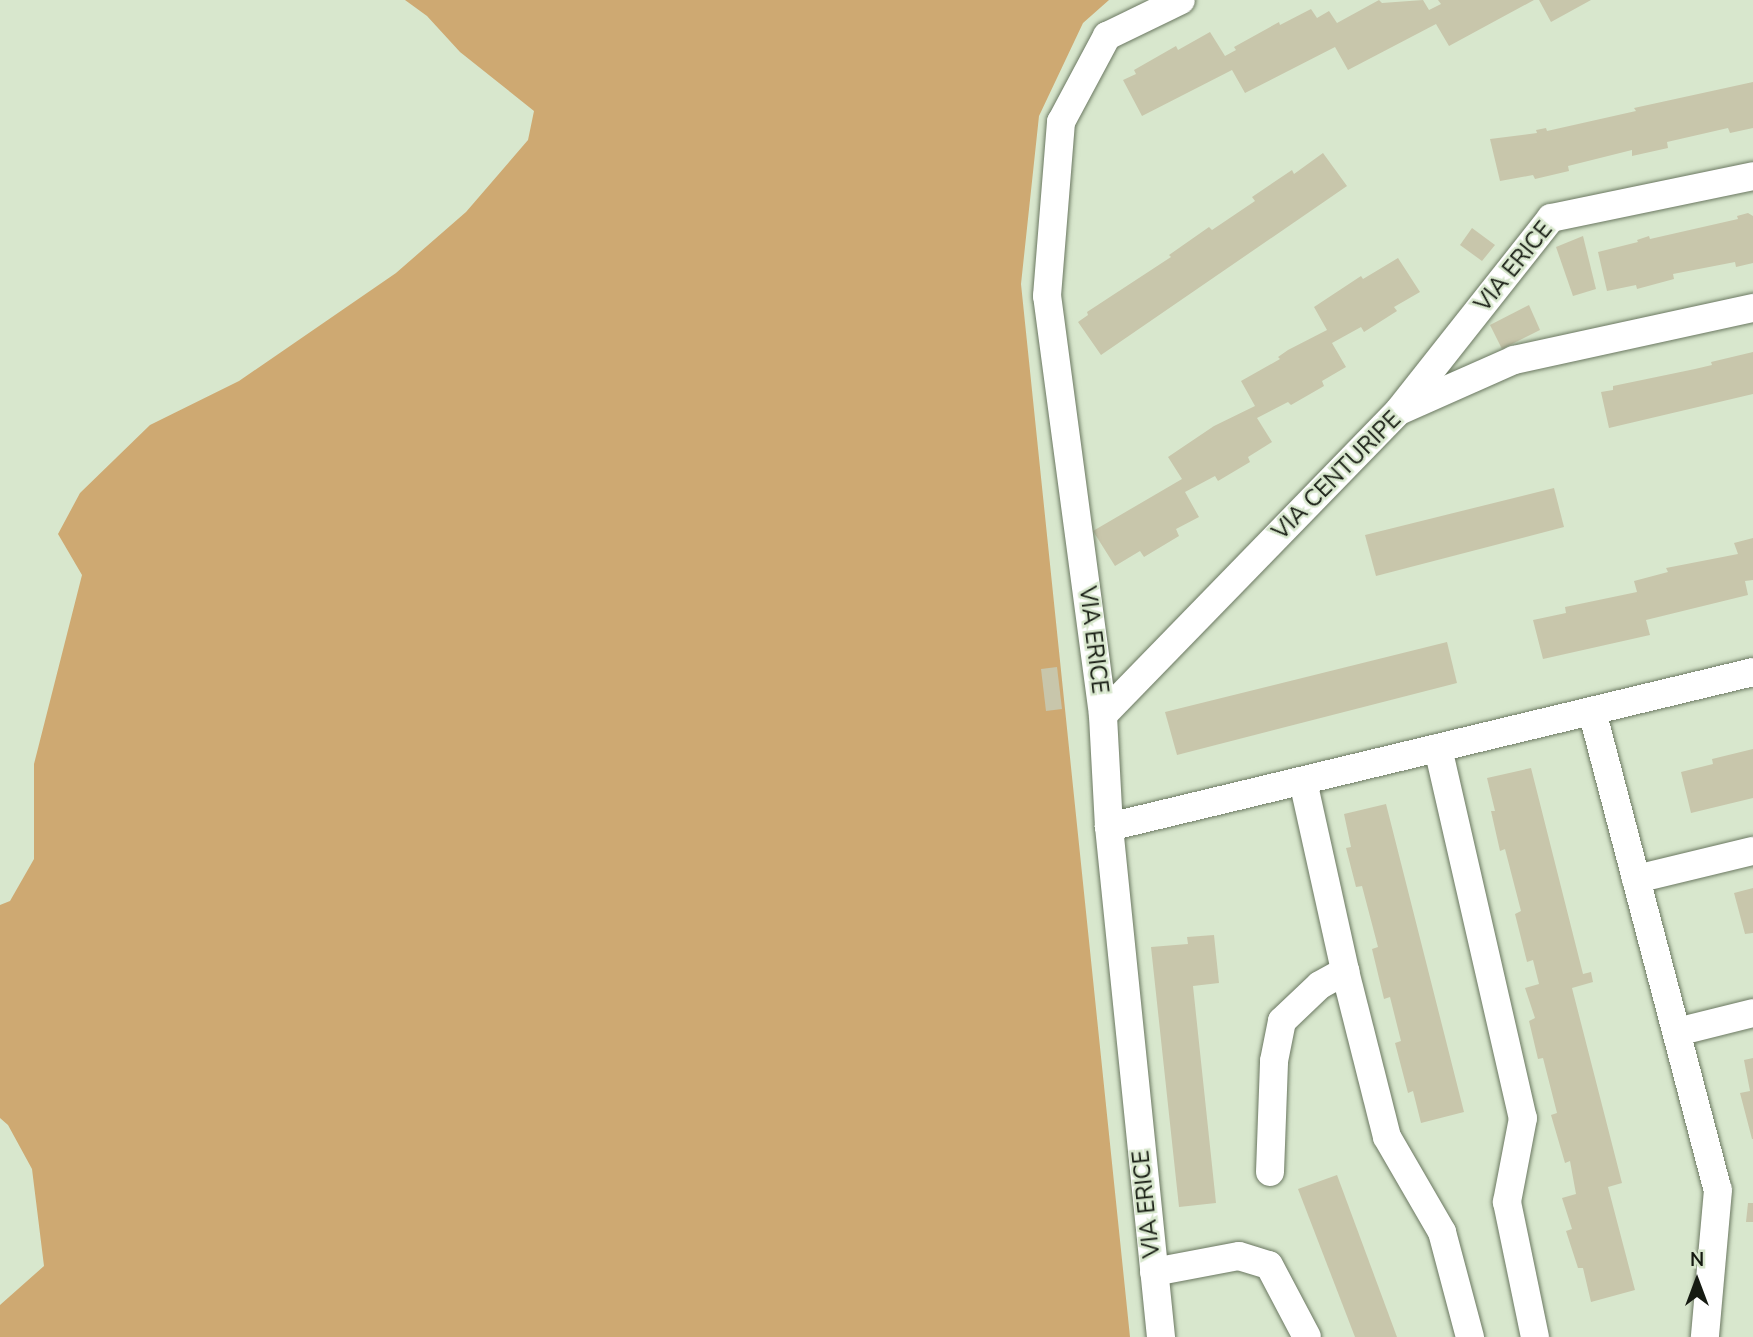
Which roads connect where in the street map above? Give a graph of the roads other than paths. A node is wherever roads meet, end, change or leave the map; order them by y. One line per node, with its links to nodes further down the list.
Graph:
1 (1181, 0): 7 (street, VIA ERICE)
2 (1753, 176): 4 (street, VIA ERICE)
3 (1753, 308): 4 (street, VIA CENTURIPE)
4 (1399, 411): 7 (street, VIA CENTURIPE)
5 (1753, 672): 6 (street)
6 (1592, 711): 8 (street); 12 (street)
7 (1102, 715): 10 (street, VIA ERICE)
8 (1438, 748): 9 (street); 21 (street)
9 (1303, 781): 10 (street); 13 (street)
10 (1109, 827): 17 (street, VIA ERICE)
11 (1753, 851): 12 (street)
12 (1636, 879): 15 (street)
13 (1345, 971): 16 (street); 20 (street)
14 (1753, 1013): 15 (street)
15 (1676, 1032): 22 (street)
16 (1270, 1172)
17 (1154, 1272): 18 (street, VIA ERICE); 19 (street)
18 (1161, 1337)
19 (1307, 1337)
20 (1470, 1337)
21 (1535, 1337)
22 (1705, 1337)

